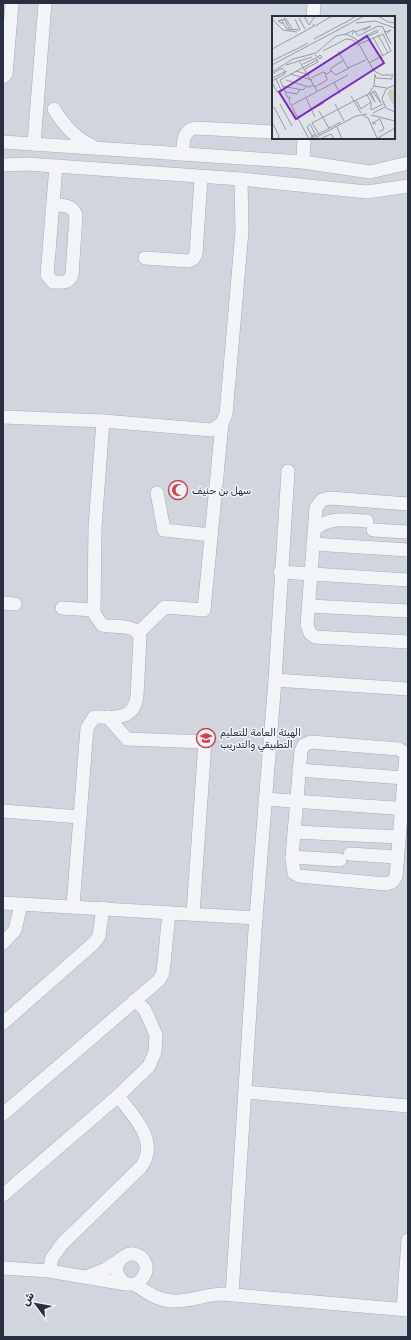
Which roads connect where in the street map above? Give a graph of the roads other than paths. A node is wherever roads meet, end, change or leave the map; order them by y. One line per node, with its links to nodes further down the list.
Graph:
1 (12, 3): 5 (street)
2 (45, 3): 10 (street)
3 (314, 3): 4 (street)
4 (313, 16)
5 (3, 78)
6 (54, 109): 11 (street)
7 (272, 132): 13 (street)
8 (303, 139): 15 (street)
9 (3, 142): 10 (street)
10 (34, 144): 11 (street)
11 (98, 148): 13 (street)
12 (287, 153): 14 (street)
13 (183, 154): 14 (street)
14 (226, 157): 15 (street)
15 (303, 162): 16 (street)
16 (408, 163)
17 (3, 165): 18 (street)
18 (56, 166): 19 (street); 22 (street)
19 (202, 178): 20 (street); 23 (street)
20 (241, 179): 21 (street); 26 (street)
21 (408, 186)
22 (53, 204): 22 (street)
23 (145, 258)
24 (3, 417): 25 (street)
25 (103, 421): 26 (street); 40 (street)
26 (222, 423): 32 (street)
27 (288, 471): 35 (street)
28 (157, 493): 32 (street)
29 (408, 504): 30 (street)
30 (315, 529): 31 (street); 33 (street)
31 (408, 532)
32 (211, 535): 42 (street)
33 (313, 544): 34 (street); 36 (street)
34 (408, 550)
35 (280, 572): 36 (street); 44 (street)
36 (311, 574): 37 (street); 38 (street)
37 (408, 580)
38 (309, 606): 41 (street); 43 (street)
39 (62, 608): 40 (street)
40 (94, 610): 42 (street)
41 (408, 611)
42 (138, 633): 46 (street)
43 (408, 642)
44 (275, 680): 45 (street); 49 (street)
45 (408, 689)
46 (108, 717): 53 (street); 63 (street)
47 (299, 770): 48 (street); 48 (street); 50 (street)
48 (404, 778): 51 (street)
49 (265, 799): 50 (street); 64 (street)
50 (296, 801): 51 (street); 54 (street)
51 (405, 809): 55 (street)
52 (3, 810): 53 (street)
53 (80, 817): 60 (street)
54 (294, 832): 55 (street); 56 (street)
55 (399, 837): 57 (street)
56 (292, 857): 57 (street); 57 (street)
57 (397, 857)
58 (3, 903): 59 (street)
59 (21, 905): 60 (street); 65 (street)
60 (73, 906): 61 (street)
61 (103, 908): 62 (street); 67 (street)
62 (169, 913): 63 (street); 66 (street)
63 (193, 914): 64 (street)
64 (256, 918): 68 (street)
65 (3, 943)
66 (136, 1000): 69 (street); 71 (street)
67 (3, 1023)
68 (245, 1092): 70 (street); 79 (street)
69 (118, 1096): 72 (street); 76 (street)
70 (408, 1106)
71 (3, 1114)
72 (3, 1195)
73 (408, 1240): 80 (street)
74 (118, 1261): 77 (street); 78 (street); 78 (street)
75 (3, 1268): 76 (street)
76 (49, 1271): 77 (street)
77 (86, 1277): 78 (street)
78 (131, 1284): 79 (street)
79 (232, 1296): 80 (street)
80 (406, 1310)

